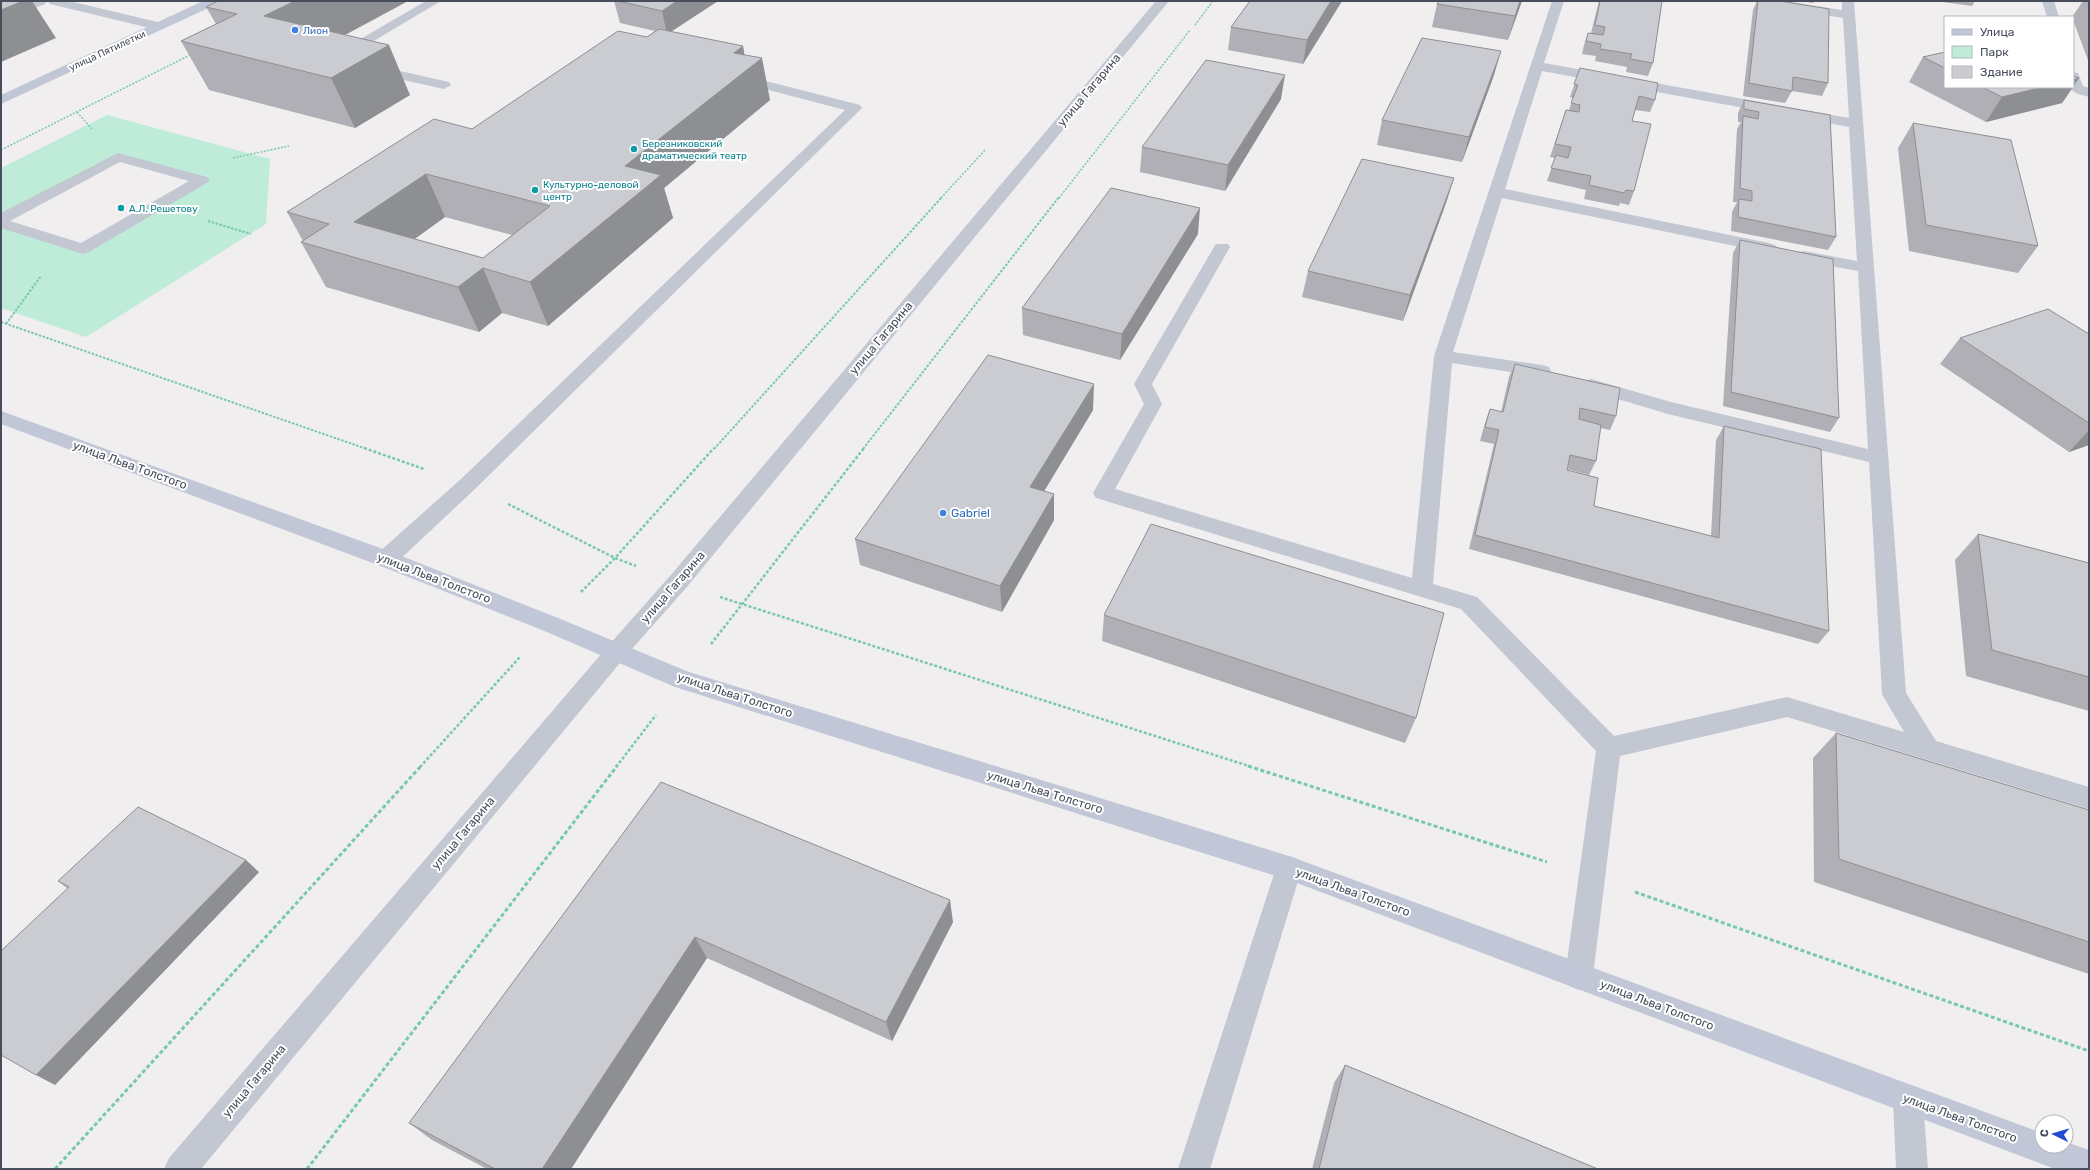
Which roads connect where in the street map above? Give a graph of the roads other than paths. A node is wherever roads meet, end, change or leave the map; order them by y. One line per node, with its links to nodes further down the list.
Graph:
1 (42, 1): 11 (street)
2 (54, 1): 12 (street)
3 (213, 1): 12 (street, улица Пятилетки)
4 (435, 1): 16 (street)
5 (1163, 1): 30 (street, улица Гагарина)
6 (1558, 1): 13 (street)
7 (1761, 1): 9 (street)
8 (2048, 1): 10 (street)
9 (1849, 8): 19 (street)
10 (2053, 16)
11 (1, 18)
12 (158, 26): 18 (street, улица Пятилетки)
13 (1537, 66): 19 (street); 20 (street)
14 (726, 75): 28 (street)
15 (2074, 79): 17 (street)
16 (444, 85)
17 (2089, 93)
18 (1, 100)
19 (1857, 124): 24 (street)
20 (1496, 192): 24 (street); 25 (street)
21 (1, 219): 22 (street)
22 (1, 222)
23 (1222, 247): 29 (street)
24 (1866, 268): 27 (street)
25 (1443, 356): 27 (street); 29 (street)
26 (1, 417): 28 (street, улица Льва Толстого)
27 (1879, 458): 32 (street)
28 (386, 559): 30 (street, улица Льва Толстого)
29 (1422, 589): 31 (street)
30 (616, 652): 34 (street, улица Льва Толстого); 38 (street, улица Гагарина)
31 (1609, 748): 32 (street); 35 (street)
32 (1927, 749): 33 (street)
33 (2089, 798)
34 (1290, 868): 35 (street, улица Льва Толстого); 39 (street)
35 (1579, 976): 36 (street, улица Льва Толстого)
36 (1908, 1099): 37 (street, улица Льва Толстого); 40 (street)
37 (2089, 1166)
38 (180, 1169)
39 (1194, 1169)
40 (1912, 1169)

